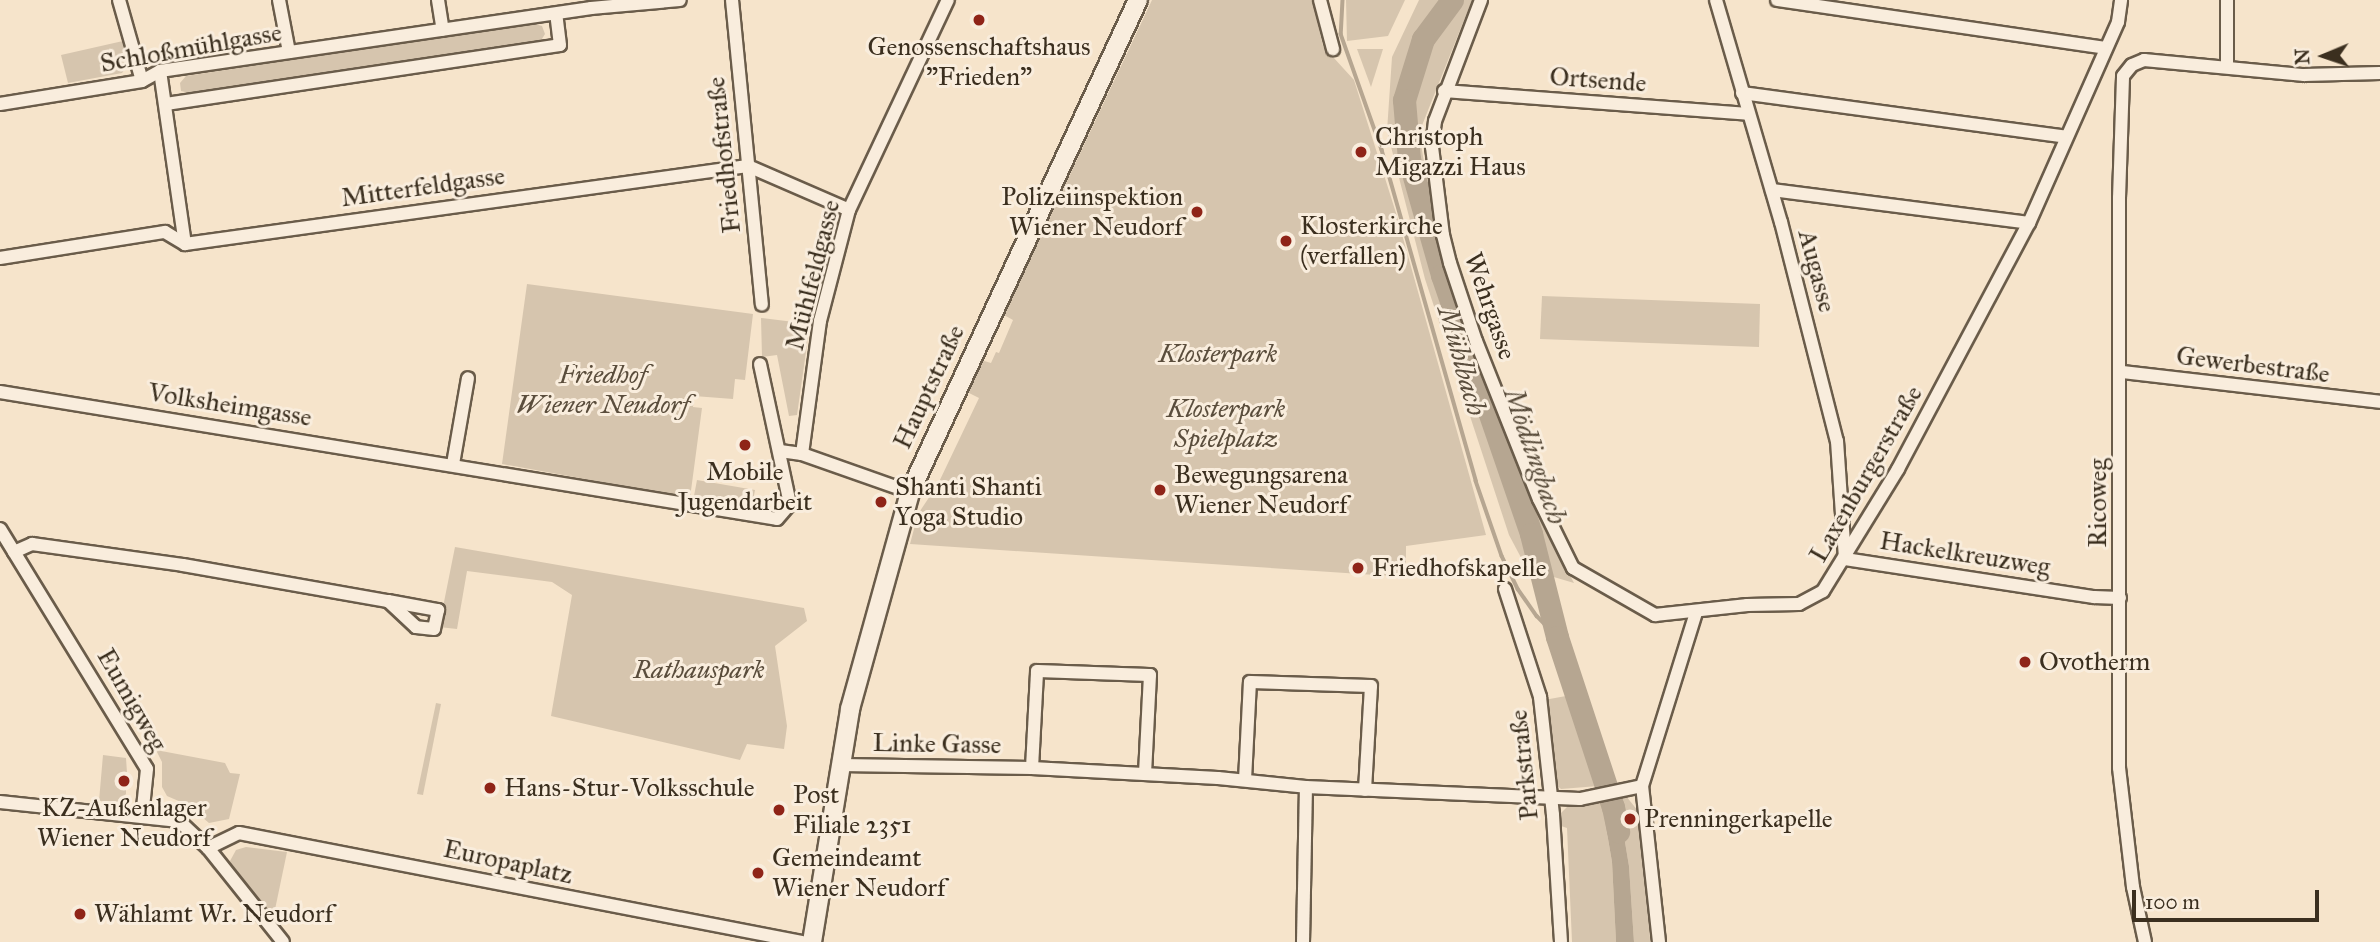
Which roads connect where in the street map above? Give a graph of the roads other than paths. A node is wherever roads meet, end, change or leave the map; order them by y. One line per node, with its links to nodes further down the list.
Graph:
1 (119, 0): 23 (street)
2 (279, 0): 19 (street)
3 (438, 0): 16 (street)
4 (680, 0): 14 (street, Schloßmühlgasse)
5 (732, 0): 30 (street, Friedhofstraße)
6 (948, 0): 32 (street, Mühlfeldgasse)
7 (1138, 0): 45 (street, Hauptstraße)
8 (1320, 0): 18 (street)
9 (1481, 0): 24 (street, Wehrgasse)
10 (1716, 0): 25 (street, Augasse)
11 (1777, 0): 17 (street)
12 (2121, 0): 17 (street, Laxenburgerstraße)
13 (2227, 0): 20 (street)
14 (591, 4): 15 (street, Schloßmühlgasse)
15 (556, 14): 16 (street, Schloßmühlgasse); 27 (street, Schloßmühlgasse)
16 (443, 30): 19 (street, Schloßmühlgasse)
17 (2105, 48): 29 (street, Laxenburgerstraße)
18 (1333, 49)
19 (289, 52): 21 (street, Schloßmühlgasse)
20 (2227, 66): 22 (street); 38 (street, Ricoweg)
21 (160, 71): 23 (street, Schloßmühlgasse); 27 (street)
22 (2380, 73)
23 (142, 81): 26 (street, Schloßmühlgasse)
24 (1444, 91): 28 (street, Ortsende); 52 (street, Wehrgasse)
25 (1742, 93): 28 (street, Augasse); 29 (street)
26 (0, 104)
27 (166, 104): 34 (street)
28 (1748, 114): 31 (street, Augasse)
29 (2066, 138): 33 (street, Laxenburgerstraße)
30 (748, 166): 32 (street); 34 (street, Mitterfeldgasse); 36 (street, Friedhofstraße)
31 (1772, 190): 33 (street); 48 (street, Augasse)
32 (849, 210): 43 (street, Mühlfeldgasse)
33 (2029, 223): 48 (street, Laxenburgerstraße)
34 (185, 244): 35 (street, Mitterfeldgasse)
35 (0, 258)
36 (762, 305)
37 (760, 365): 42 (street)
38 (2122, 372): 41 (street, Gewerbestraße); 50 (street, Ricoweg)
39 (468, 378): 44 (street)
40 (0, 392): 44 (street, Volksheimgasse)
41 (2380, 402)
42 (780, 451): 43 (street); 44 (street, Volksheimgasse)
43 (803, 454): 45 (street)
44 (453, 464)
45 (909, 492): 53 (street, Hauptstraße)
46 (0, 529): 47 (street, Eumigweg)
47 (14, 552): 51 (street); 62 (street, Eumigweg)
48 (1845, 559): 50 (street, Hackelkreuzweg); 52 (street, Laxenburgerstraße)
49 (1505, 589): 60 (street, Parkstraße)
50 (2120, 598): 70 (street, Ricoweg)
51 (388, 601)
52 (1696, 612): 57 (street)
53 (841, 765): 54 (street, Linke Gasse); 66 (street, Hauptstraße)
54 (1032, 768): 55 (street, Linke Gasse); 55 (street, Linke Gasse)
55 (1145, 773): 56 (street, Linke Gasse)
56 (1245, 780): 58 (street, Linke Gasse); 59 (street)
57 (1642, 786): 60 (street, Linke Gasse); 69 (street)
58 (1306, 787): 59 (street, Linke Gasse); 67 (street)
59 (1365, 790): 60 (street, Linke Gasse)
60 (1551, 797): 68 (street, Parkstraße)
61 (0, 802): 62 (street)
62 (142, 817): 63 (street)
63 (208, 848): 64 (street); 65 (street, Europaplatz)
64 (283, 942)
65 (802, 942)
66 (812, 942)
67 (1303, 942)
68 (1561, 942)
69 (1659, 942)
70 (2145, 942)

